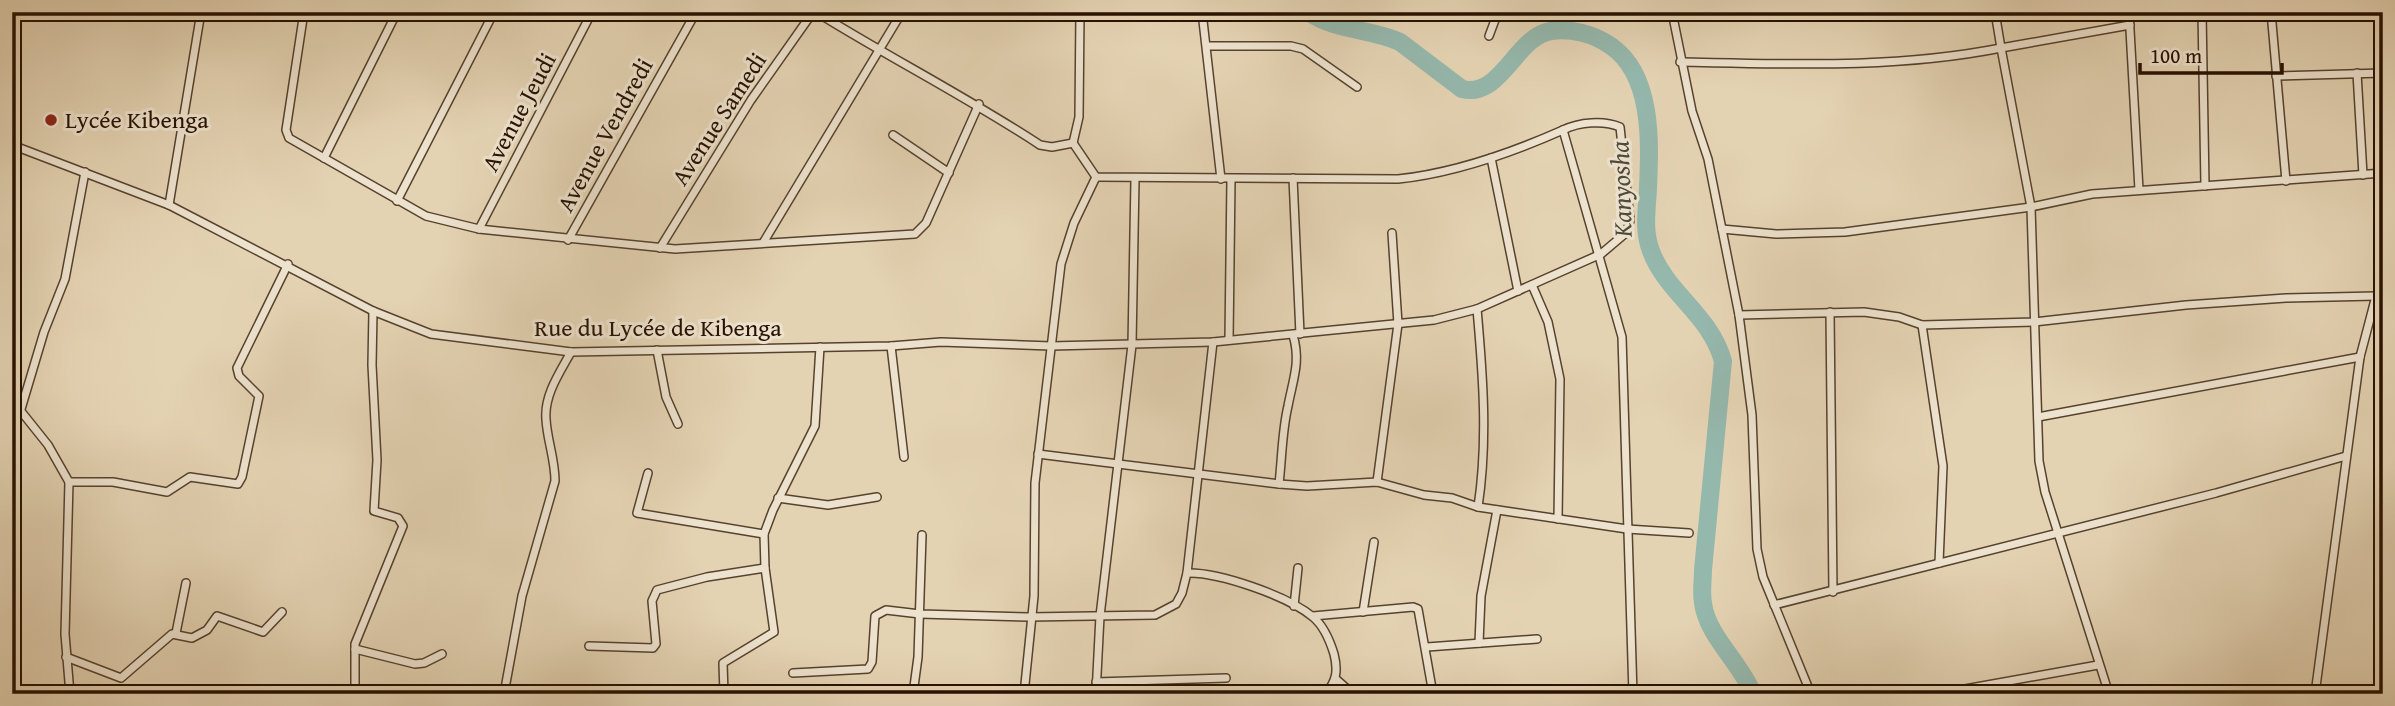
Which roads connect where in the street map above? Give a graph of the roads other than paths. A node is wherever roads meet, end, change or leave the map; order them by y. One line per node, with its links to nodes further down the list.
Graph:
1 (201, 12): 47 (street)
2 (304, 12): 32 (street)
3 (397, 12): 32 (street)
4 (494, 12): 46 (street)
5 (592, 12): 49 (street, Avenue Jeudi)
6 (696, 12): 52 (street, Avenue Vendredi)
7 (814, 12): 21 (street); 54 (street, Avenue Samedi)
8 (902, 12): 21 (street)
9 (1080, 12): 30 (street)
10 (1202, 12): 19 (street)
11 (1497, 12): 18 (street)
12 (1672, 12): 22 (street)
13 (1995, 12): 20 (street)
14 (2130, 12): 17 (street)
15 (2202, 12): 44 (street)
16 (2271, 12): 25 (street)
17 (2130, 25): 20 (street); 45 (street)
18 (1489, 36)
19 (1207, 46): 26 (street); 41 (street)
20 (2001, 48): 22 (street); 48 (street)
21 (878, 51): 27 (street); 53 (street)
22 (1680, 62): 50 (street)
23 (2357, 73): 24 (street); 25 (street); 37 (street)
24 (2383, 73)
25 (2276, 76): 43 (street)
26 (1357, 87)
27 (979, 104): 30 (street); 35 (street)
28 (1563, 130): 33 (street, Rue du Lycée de Kibenga); 55 (street); 55 (street, Rue du Lycée de Kibenga)
29 (893, 135): 35 (street)
30 (1073, 143): 38 (street)
31 (12, 145): 34 (street, Rue du Lycée de Kibenga)
32 (324, 158): 46 (street)
33 (1491, 158): 39 (street, Rue du Lycée de Kibenga); 58 (street)
34 (85, 172): 47 (street, Rue du Lycée de Kibenga); 78 (street)
35 (949, 173): 53 (street)
36 (2383, 173): 37 (street)
37 (2363, 174): 43 (street)
38 (1096, 177): 40 (street, Rue du Lycée de Kibenga); 72 (street)
39 (1293, 178): 42 (street, Rue du Lycée de Kibenga); 67 (street)
40 (1135, 179): 41 (street, Rue du Lycée de Kibenga); 70 (street)
41 (1221, 179): 42 (street, Rue du Lycée de Kibenga)
42 (1231, 179): 68 (street)
43 (2286, 181): 44 (street)
44 (2205, 186): 45 (street)
45 (2139, 190): 48 (street)
46 (397, 201): 49 (street)
47 (169, 205): 56 (street, Rue du Lycée de Kibenga)
48 (2031, 207): 50 (street); 64 (street)
49 (479, 229): 52 (street)
50 (1722, 229): 63 (street)
51 (1392, 233): 65 (street)
52 (568, 240): 54 (street)
53 (763, 243): 54 (street)
54 (660, 248)
55 (1601, 254): 57 (street, Rue du Lycée de Kibenga); 95 (street)
56 (288, 264): 61 (street, Rue du Lycée de Kibenga); 87 (street)
57 (1532, 285): 58 (street, Rue du Lycée de Kibenga); 94 (street)
58 (1518, 290): 60 (street, Rue du Lycée de Kibenga)
59 (2379, 295): 64 (street); 76 (street)
60 (1477, 309): 65 (street, Rue du Lycée de Kibenga); 92 (street)
61 (373, 311): 75 (street, Rue du Lycée de Kibenga); 120 (street)
62 (1830, 312): 63 (street); 66 (street); 106 (street)
63 (1739, 315): 107 (street)
64 (2034, 322): 66 (street); 79 (street)
65 (1398, 324): 67 (street, Rue du Lycée de Kibenga); 88 (street)
66 (1922, 325): 101 (street)
67 (1297, 334): 68 (street, Rue du Lycée de Kibenga); 89 (street)
68 (1229, 340): 69 (street, Rue du Lycée de Kibenga)
69 (1213, 342): 70 (street, Rue du Lycée de Kibenga); 86 (street)
70 (1132, 345): 72 (street, Rue du Lycée de Kibenga); 84 (street)
71 (891, 346): 72 (street, Rue du Lycée de Kibenga); 73 (street, Rue du Lycée de Kibenga); 83 (street)
72 (1051, 346): 81 (street)
73 (820, 347): 74 (street, Rue du Lycée de Kibenga); 91 (street)
74 (657, 350): 75 (street, Rue du Lycée de Kibenga); 80 (street)
75 (571, 352): 130 (street)
76 (2360, 358): 79 (street); 82 (street)
77 (12, 400): 78 (street)
78 (21, 409): 87 (street)
79 (2038, 417): 97 (street)
80 (678, 424)
81 (1038, 454): 84 (street); 114 (street)
82 (2346, 456): 97 (street); 142 (street)
83 (904, 457)
84 (1119, 463): 86 (street); 112 (street)
85 (648, 473): 98 (street)
86 (1198, 475): 89 (street); 104 (street)
87 (69, 482): 122 (street)
88 (1377, 482): 89 (street); 92 (street)
89 (1279, 484)
90 (877, 497): 91 (street)
91 (779, 498): 98 (street)
92 (1478, 507): 93 (street)
93 (1497, 510): 94 (street); 117 (street)
94 (1558, 519): 95 (street)
95 (1627, 529): 96 (street); 138 (street)
96 (1689, 533)
97 (2058, 533): 101 (street); 123 (street)
98 (764, 534): 102 (street)
99 (922, 535): 111 (street)
100 (1374, 542): 110 (street)
101 (1939, 564): 106 (street)
102 (765, 568): 118 (street); 131 (street)
103 (1297, 568): 108 (street)
104 (1187, 573): 108 (street); 112 (street)
105 (186, 583): 115 (street)
106 (1833, 592): 107 (street)
107 (1774, 605): 139 (street)
108 (1294, 606): 113 (street)
109 (282, 612): 115 (street)
110 (1363, 612): 113 (street); 119 (street)
111 (920, 614): 114 (street); 124 (street); 132 (street)
112 (1100, 615): 114 (street); 127 (street)
113 (1313, 616): 126 (street)
114 (1029, 617): 133 (street)
115 (176, 634): 122 (street)
116 (1536, 639): 117 (street)
117 (1479, 643): 119 (street)
118 (589, 646)
119 (1427, 647): 137 (street)
120 (355, 649): 121 (street); 129 (street)
121 (442, 654)
122 (66, 657): 128 (street)
123 (2098, 665): 140 (street); 141 (street)
124 (793, 673)
125 (1226, 678): 127 (street)
126 (1336, 679): 135 (street); 136 (street)
127 (1096, 682): 134 (street)
128 (69, 694)
129 (355, 694)
130 (503, 694)
131 (724, 694)
132 (912, 694)
133 (1024, 694)
134 (1096, 694)
135 (1325, 694)
136 (1353, 694)
137 (1433, 694)
138 (1633, 694)
139 (1811, 694)
140 (1937, 694)
141 (2109, 694)
142 (2315, 694)

